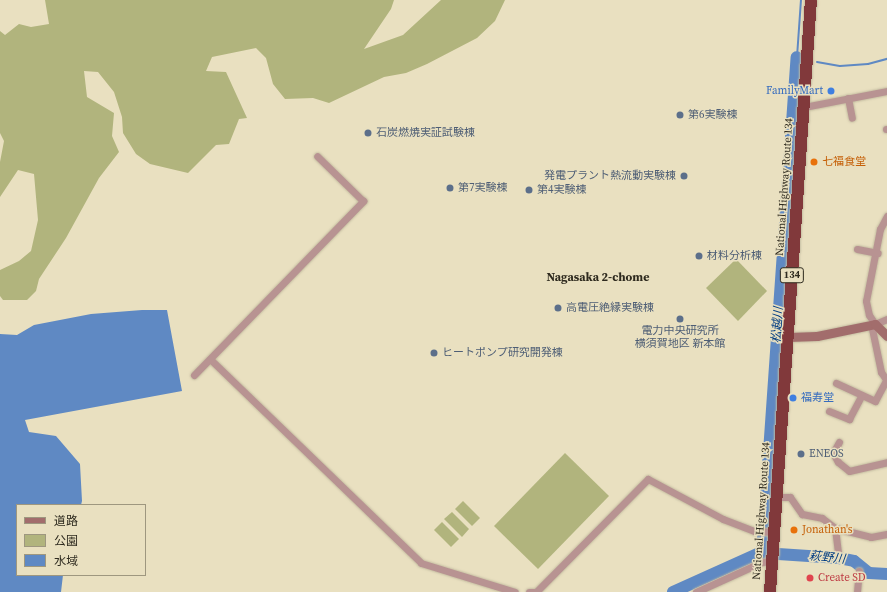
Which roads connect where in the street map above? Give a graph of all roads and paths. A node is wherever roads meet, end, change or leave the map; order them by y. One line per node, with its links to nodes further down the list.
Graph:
1 (811, 0): 4 (highway, National Highway Route 134 / 134)
2 (887, 91): 3 (street)
3 (848, 98): 4 (street); 5 (street)
4 (804, 107): 13 (highway, National Highway Route 134 / 134)
5 (852, 118)
6 (317, 156): 14 (street)
7 (887, 216): 9 (street)
8 (857, 249): 9 (street)
9 (878, 253): 11 (street)
10 (887, 319): 11 (street)
11 (873, 324): 12 (street); 13 (street); 16 (street)
12 (887, 336)
13 (788, 337): 22 (highway, National Highway Route 134 / 134)
14 (210, 359): 15 (street); 29 (street)
15 (194, 375)
16 (886, 380): 18 (street)
17 (836, 384): 18 (street)
18 (862, 395): 19 (street)
19 (829, 411)
20 (839, 442): 21 (street)
21 (887, 462)
22 (776, 497): 23 (street); 24 (highway, National Highway Route 134 / 134)
23 (835, 528): 25 (street); 26 (street)
24 (774, 532): 27 (highway, National Highway Route 134 / 134); 30 (street)
25 (887, 534)
26 (838, 554)
27 (772, 556): 31 (street); 32 (highway, National Highway Route 134 / 134)
28 (859, 571): 33 (street)
29 (515, 592)
30 (529, 592)
31 (696, 592)
32 (770, 592)
33 (857, 592)

